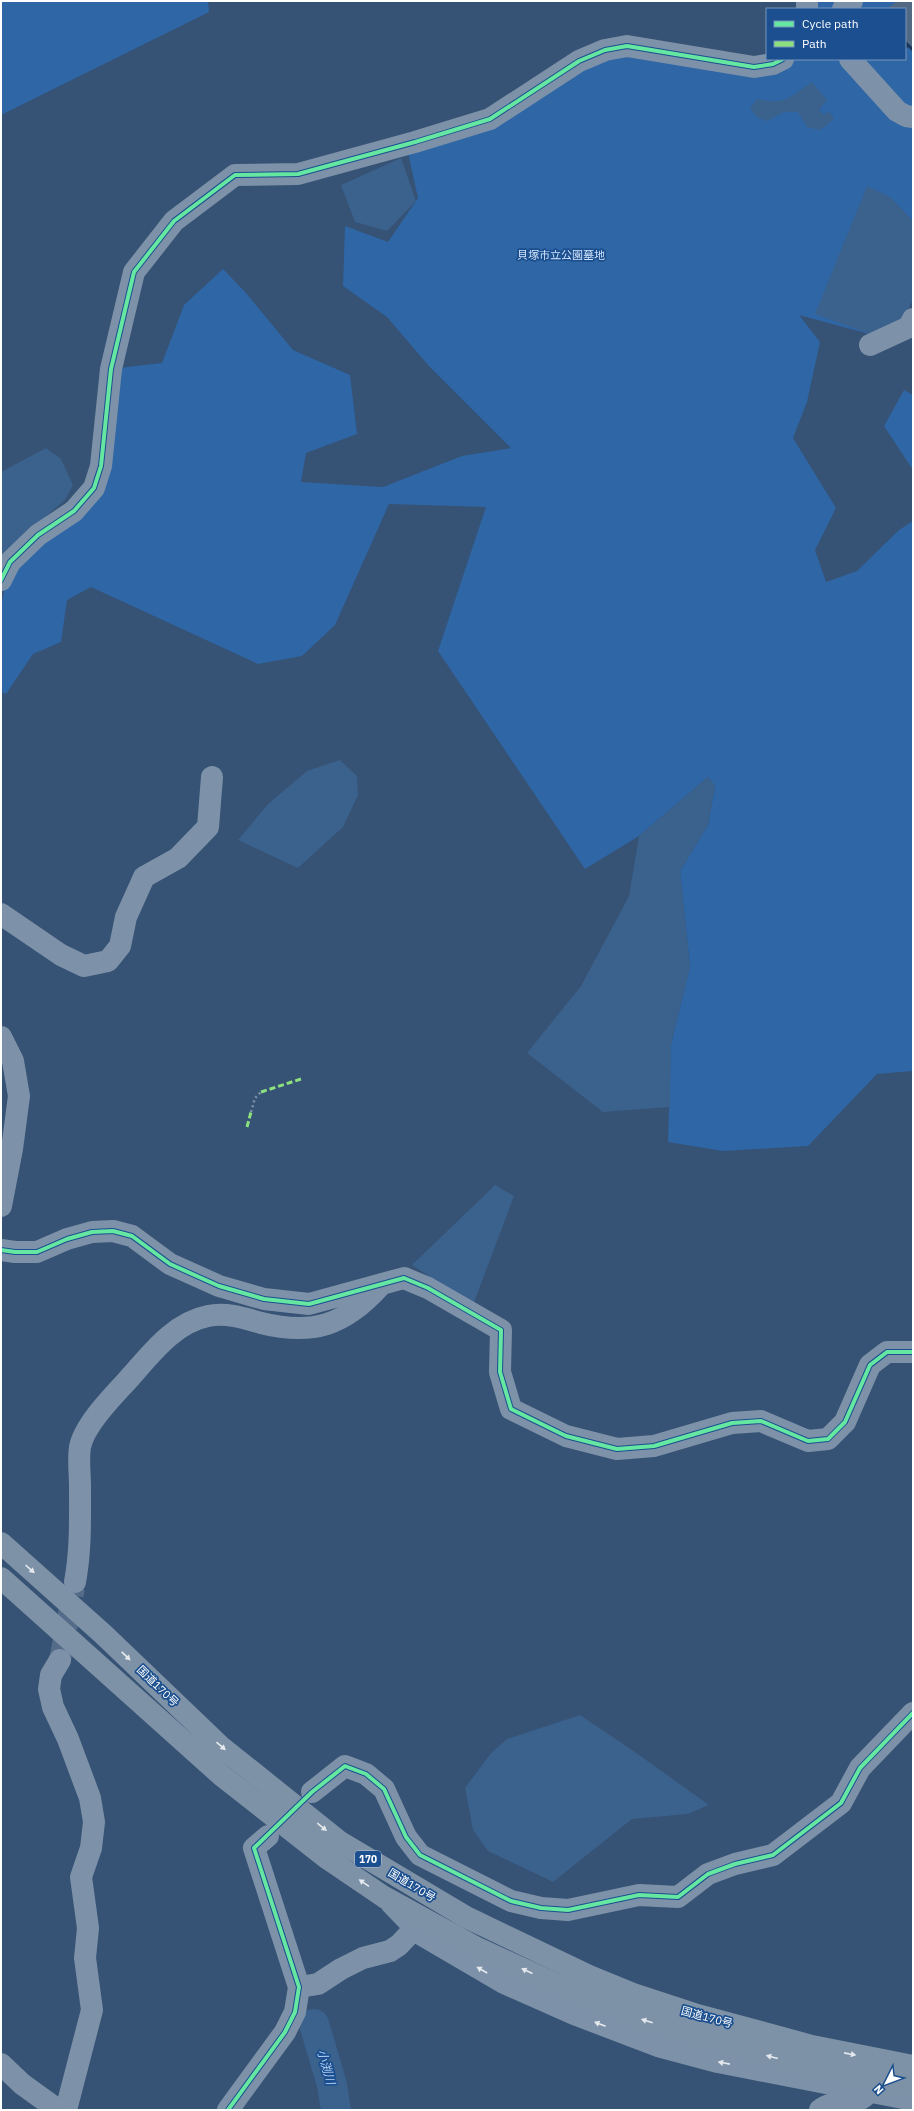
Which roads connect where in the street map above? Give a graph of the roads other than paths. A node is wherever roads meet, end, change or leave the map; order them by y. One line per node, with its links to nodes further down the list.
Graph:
1 (852, 1): 2 (street)
2 (844, 8)
3 (781, 60): 8 (street)
4 (851, 60): 5 (street)
5 (913, 117)
6 (913, 319): 7 (street)
7 (870, 346)
8 (1, 580)
9 (212, 777): 10 (street)
10 (1, 914)
11 (1, 1037): 12 (street)
12 (1, 1206)
13 (1, 1250): 14 (street)
14 (383, 1283): 15 (street); 18 (street)
15 (913, 1352)
16 (1, 1543): 26 (highway, 国道170号 / 170, one-way to 26)
17 (1, 1578): 23 (highway, 国道170号 / 170, one-way to 17)
18 (75, 1582)
19 (60, 1660): 35 (street)
20 (913, 1713): 21 (street)
21 (312, 1792)
22 (268, 1836): 25 (street)
23 (384, 1897): 24 (street); 26 (highway, 国道170号 / 170, one-way to 23)
24 (415, 1928): 25 (street); 31 (street, one-way to 24)
25 (299, 1987): 36 (street)
26 (811, 2057): 28 (highway, 国道170号 / 170, one-way to 28); 30 (highway, 国道170号 / 170)
27 (1, 2064): 34 (street)
28 (913, 2066)
29 (1, 2085): 33 (street)
30 (913, 2088)
31 (869, 2092): 32 (street); 37 (street)
32 (913, 2100)
33 (32, 2110)
34 (58, 2110)
35 (66, 2110)
36 (228, 2110)
37 (820, 2110)

